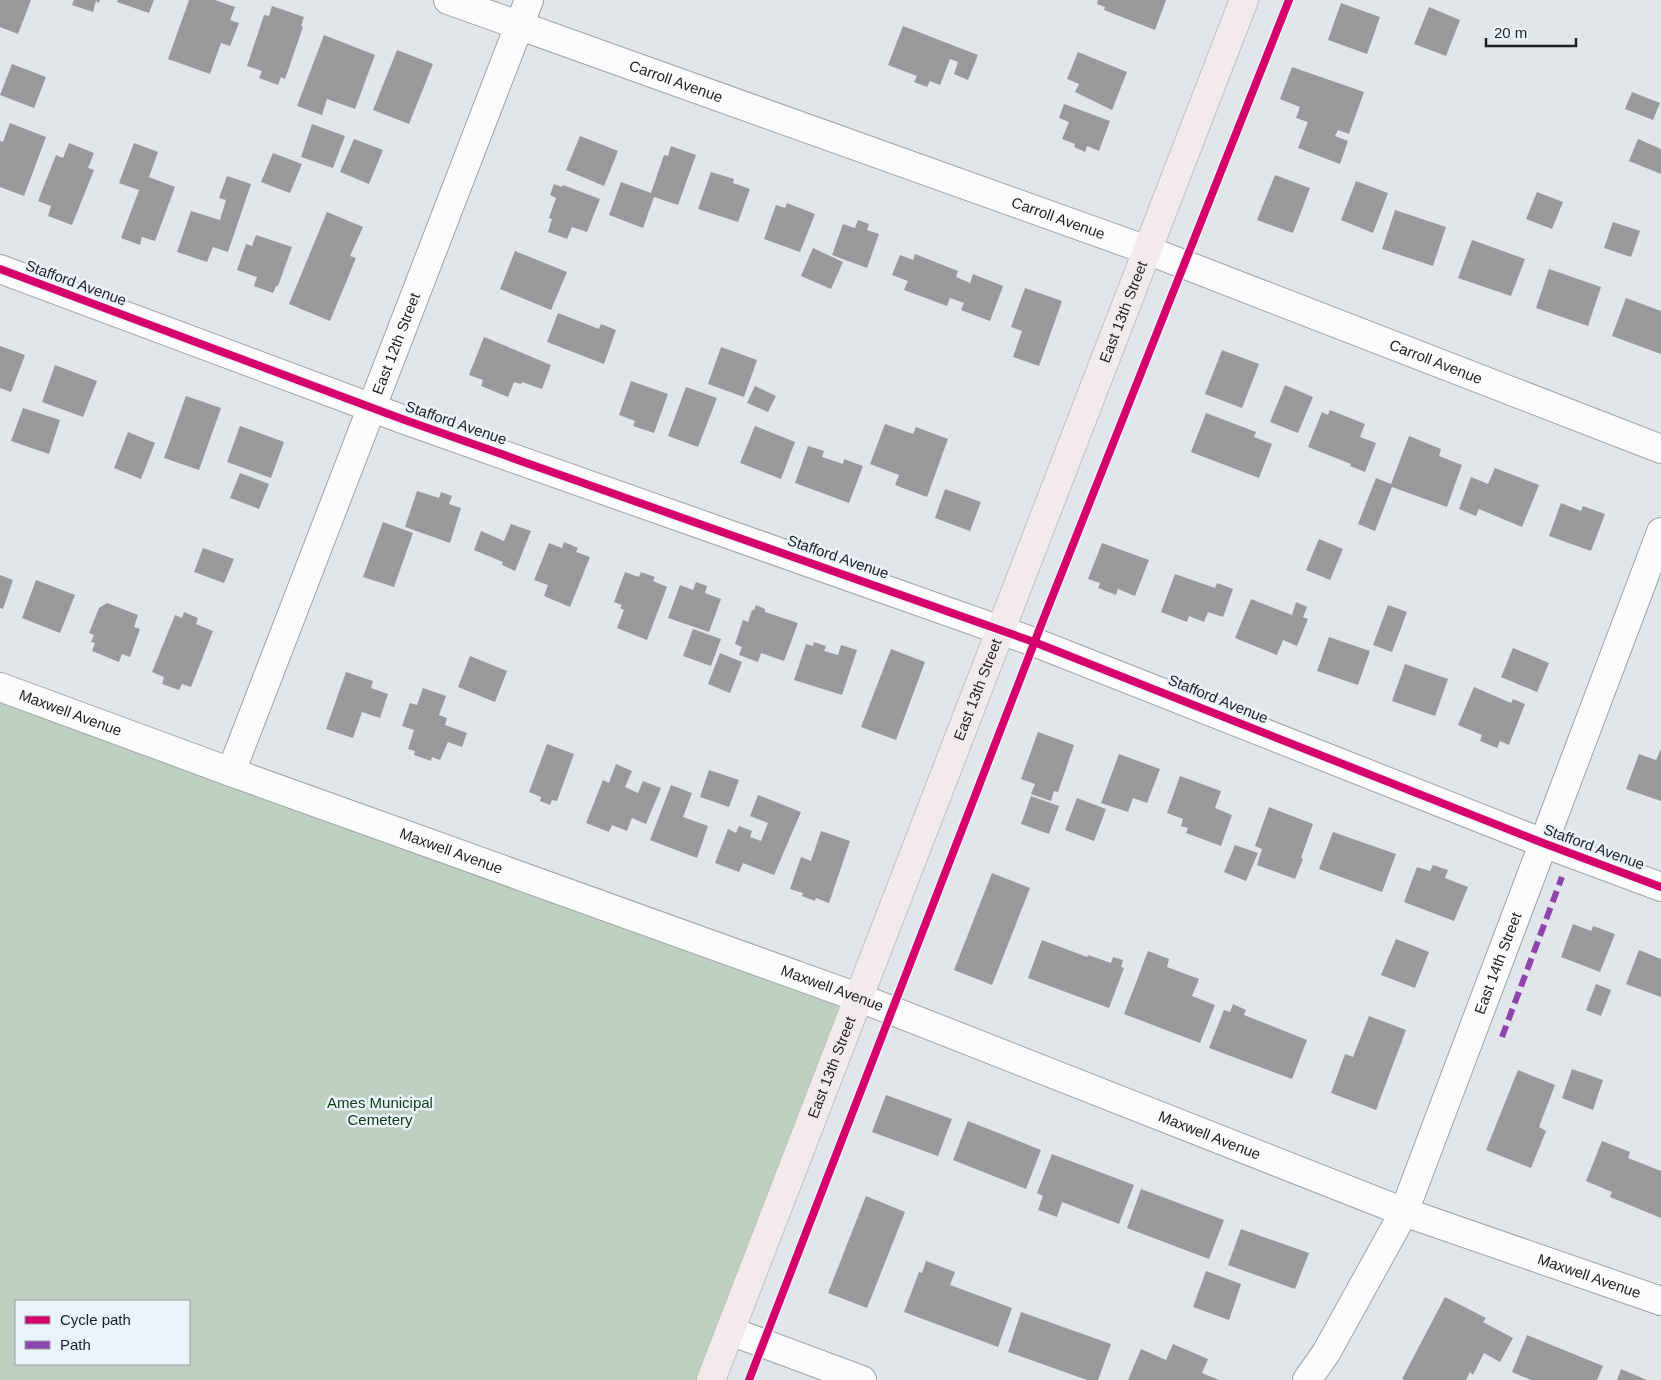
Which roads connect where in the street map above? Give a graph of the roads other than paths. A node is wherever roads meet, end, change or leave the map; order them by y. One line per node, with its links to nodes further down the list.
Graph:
1 (448, 0): 4 (street, Carroll Avenue)
2 (529, 0): 4 (street, East 12th Street)
3 (1244, 0): 5 (main road, East 13th Street)
4 (519, 25): 5 (street, Carroll Avenue); 7 (street, East 12th Street)
5 (1147, 250): 8 (street, Carroll Avenue); 10 (main road, East 13th Street)
6 (0, 269): 7 (street, Stafford Avenue)
7 (372, 407): 10 (street, Stafford Avenue); 12 (street, East 12th Street)
8 (1661, 449)
9 (1661, 532): 13 (street, East 14th Street)
10 (1001, 629): 13 (street, Stafford Avenue); 15 (main road, East 13th Street)
11 (0, 686): 12 (street, Maxwell Avenue)
12 (231, 772): 15 (street, Maxwell Avenue)
13 (1544, 843): 14 (street, Stafford Avenue); 16 (street, East 14th Street)
14 (1661, 887)
15 (860, 998): 16 (street, Maxwell Avenue); 18 (main road, East 13th Street)
16 (1404, 1212): 17 (street, Maxwell Avenue); 21 (street, East 14th Street)
17 (1661, 1301)
18 (730, 1331): 19 (main road, East 13th Street); 20 (street)
19 (711, 1380)
20 (862, 1380)
21 (1308, 1380)

